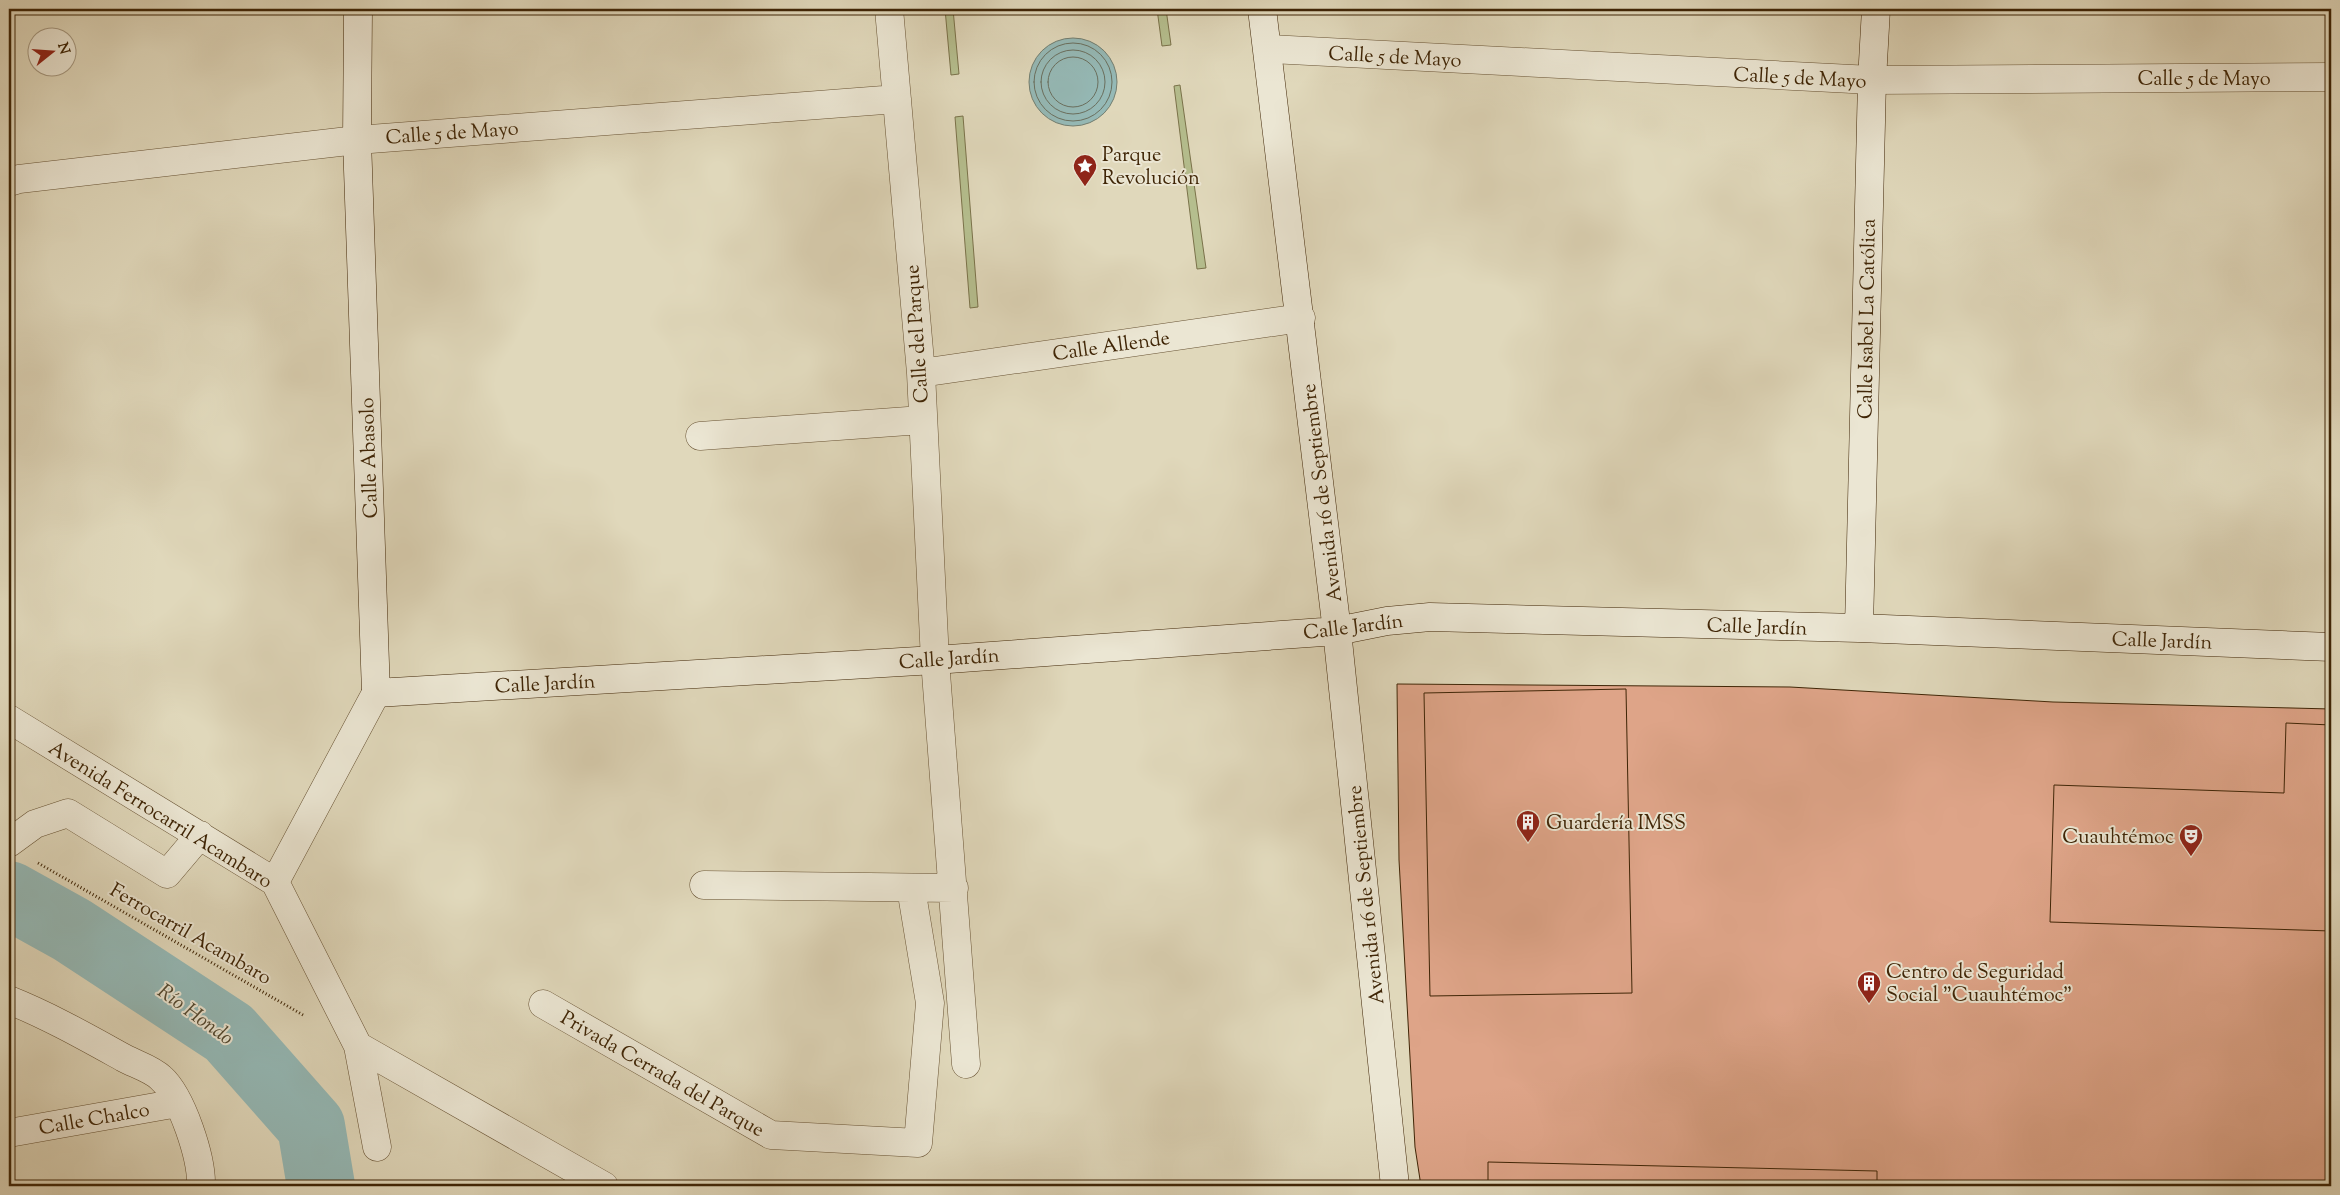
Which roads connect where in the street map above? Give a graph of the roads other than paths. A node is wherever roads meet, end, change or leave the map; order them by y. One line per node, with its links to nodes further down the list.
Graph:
1 (358, 9): 9 (street, Calle Abasolo)
2 (889, 9): 8 (street, Calle del Parque)
3 (1262, 9): 5 (street, Avenida 16 de Septiembre)
4 (1876, 9): 7 (street, Calle Isabel La Católica)
5 (1268, 49): 7 (street, Calle 5 de Mayo); 11 (street, Avenida 16 de Septiembre)
6 (2331, 77): 7 (street, Calle 5 de Mayo)
7 (1872, 80): 15 (street, Calle Isabel La Católica)
8 (897, 99): 9 (street, Calle 5 de Mayo); 12 (street, Calle del Parque)
9 (357, 140): 10 (street, Calle 5 de Mayo); 19 (street, Calle Abasolo)
10 (9, 182)
11 (1301, 318): 12 (street, Calle Allende); 16 (street, Avenida 16 de Septiembre)
12 (921, 373): 13 (street, Calle del Parque)
13 (922, 420): 14 (street); 18 (street, Calle del Parque)
14 (700, 436)
15 (1859, 628): 16 (street, Calle Jardín); 17 (street, Calle Jardín)
16 (1338, 631): 18 (street, Calle Jardín); 36 (street, Avenida 16 de Septiembre)
17 (2331, 646)
18 (935, 660): 19 (street, Calle Jardín); 26 (street)
19 (376, 693): 23 (street)
20 (9, 719): 21 (street, Avenida Ferrocarril Acambaro)
21 (200, 835): 22 (street); 23 (street, Avenida Ferrocarril Acambaro)
22 (9, 843)
23 (275, 882): 29 (street, Avenida Ferrocarril Acambaro)
24 (704, 885): 25 (street)
25 (911, 888): 26 (street); 28 (street, Privada Cerrada del Parque)
26 (954, 888): 30 (street)
27 (9, 1000): 31 (street)
28 (543, 1004)
29 (358, 1046): 33 (street, Avenida Ferrocarril Acambaro); 35 (street)
30 (966, 1064)
31 (178, 1103): 32 (street, Calle Chalco); 34 (street)
32 (9, 1133)
33 (378, 1147)
34 (201, 1186)
35 (604, 1186)
36 (1395, 1186)

